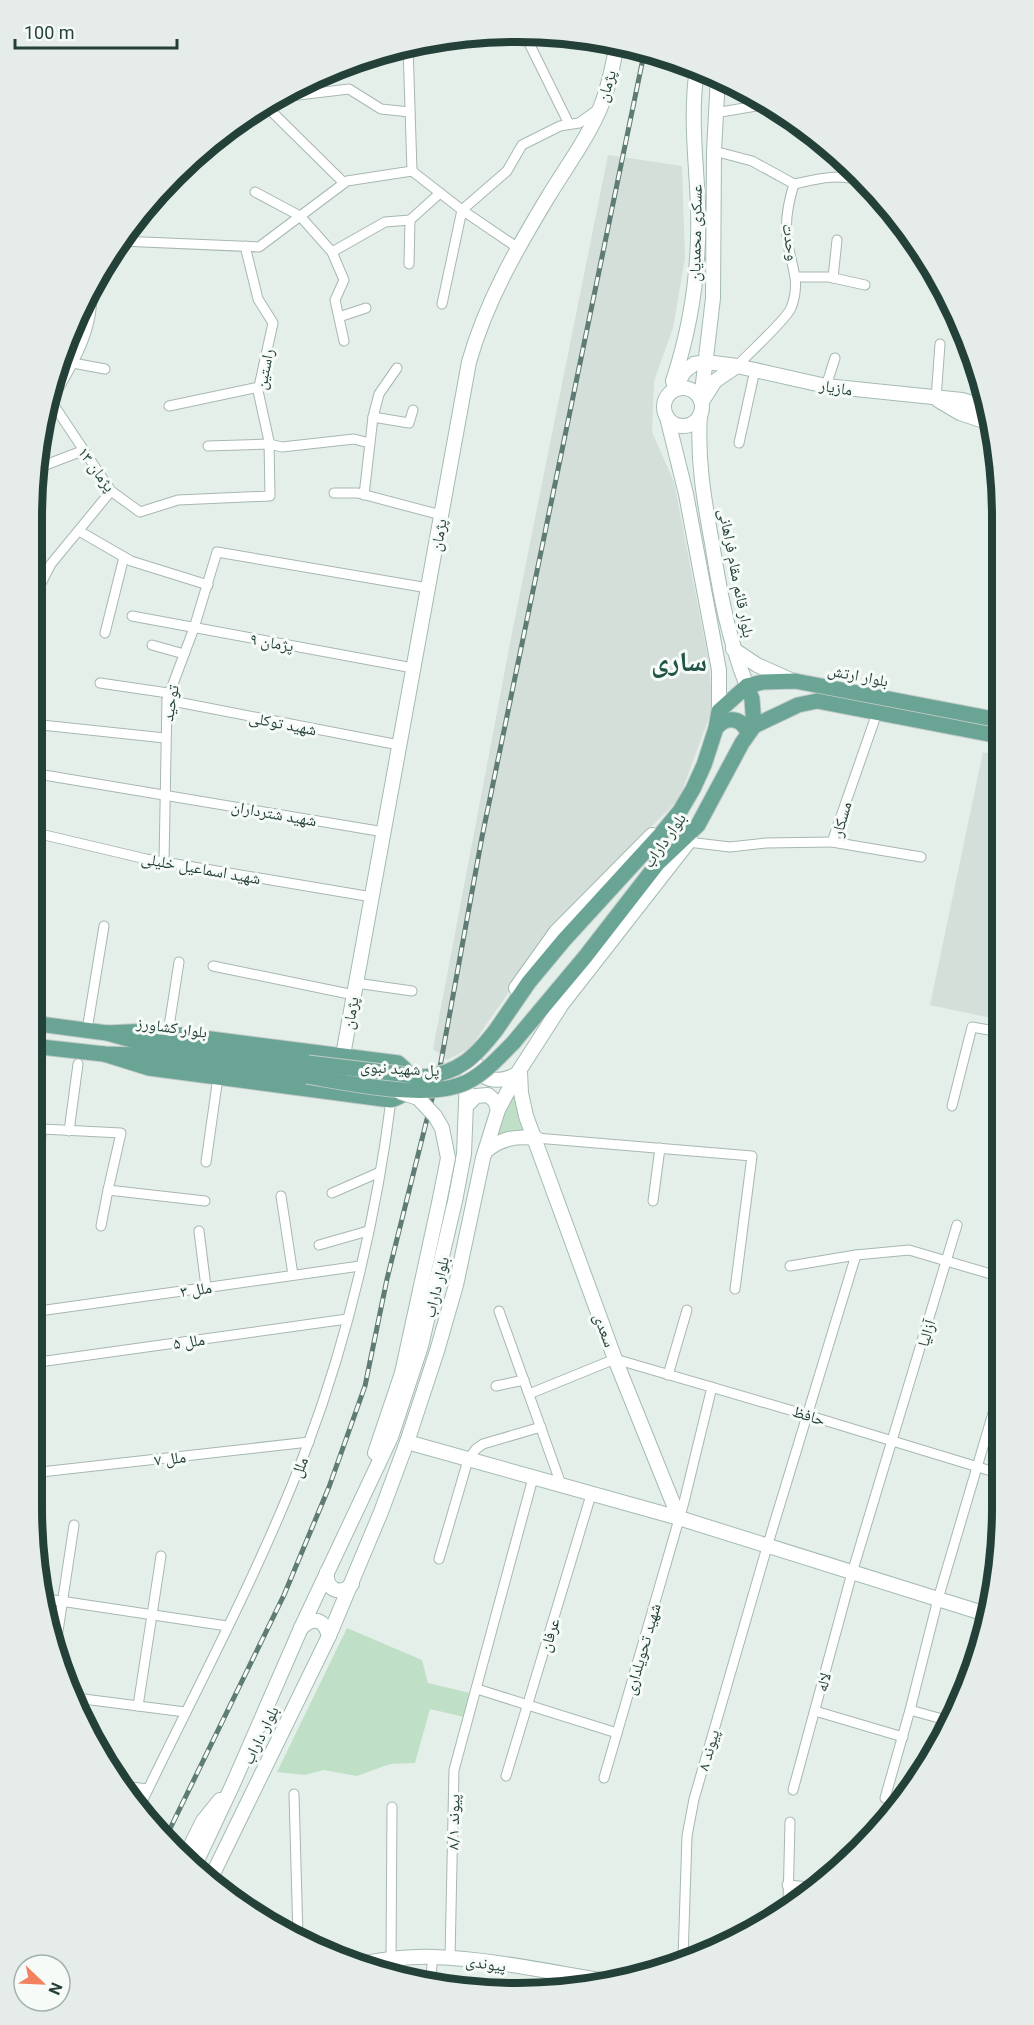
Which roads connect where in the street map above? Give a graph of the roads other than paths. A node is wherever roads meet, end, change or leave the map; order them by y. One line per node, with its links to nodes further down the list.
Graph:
1 (529, 42): 12 (street)
2 (615, 52): 7 (main road, پژمان)
3 (408, 55): 10 (street)
4 (696, 77): 48 (main road, عسکری محمدیان)
5 (717, 86): 11 (main road, عسکری محمدیان)
6 (300, 95): 10 (street)
7 (601, 106): 12 (street); 26 (main road, پژمان)
8 (755, 106): 11 (street)
9 (271, 111): 16 (street)
10 (410, 112): 14 (street)
11 (715, 113): 13 (main road, عسکری محمدیان)
12 (569, 124): 20 (street)
13 (714, 151): 17 (street); 39 (main road, عسکری محمدیان)
14 (412, 171): 16 (street); 19 (street)
15 (848, 176): 17 (street)
16 (344, 183): 21 (street)
17 (794, 184): 29 (street, وحدت)
18 (255, 192): 21 (street)
19 (440, 193): 20 (street); 22 (street)
20 (462, 210): 26 (street); 32 (street)
21 (300, 216): 25 (street); 27 (street)
22 (410, 220): 27 (street); 28 (street)
23 (837, 240): 30 (street)
24 (130, 241): 25 (street)
25 (245, 246): 47 (street, راستین)
26 (518, 248): 69 (main road, پژمان)
27 (332, 252): 35 (street)
28 (409, 264)
29 (796, 277): 30 (street); 41 (street, وحدت)
30 (833, 278): 31 (street)
31 (865, 285)
32 (442, 304)
33 (91, 307): 40 (street)
34 (366, 308): 35 (street)
35 (339, 317): 36 (street)
36 (344, 341)
37 (940, 344): 49 (street)
38 (836, 358): 46 (street)
39 (706, 362): 41 (main road, مازیار); 48 (main road); 51 (main road, عسکری محمدیان)
40 (73, 363): 43 (street); 45 (street)
41 (737, 366): 44 (main road, مازیار); 51 (main road)
42 (398, 368): 56 (street)
43 (105, 369)
44 (755, 370): 46 (main road, مازیار); 60 (street)
45 (62, 380)
46 (826, 386): 49 (main road, مازیار)
47 (259, 387): 50 (street); 61 (street, راستین)
48 (670, 393): 51 (main road); 57 (main road)
49 (936, 399): 53 (main road, مازیار)
50 (170, 406)
51 (701, 407): 57 (main road); 79 (main road, بلوار قائم مقام فراهانی)
52 (979, 408): 53 (main road, مازیار)
53 (970, 409): 58 (main road, مازیار)
54 (413, 410): 56 (street)
55 (54, 411): 63 (street, پژمان ۱۳)
56 (372, 417): 59 (street)
57 (667, 417): 86 (main road)
58 (981, 417)
59 (369, 443): 61 (street); 67 (street)
60 (739, 443)
61 (269, 444): 62 (street); 68 (street, راستین)
62 (208, 446)
63 (82, 451): 64 (street); 65 (street, پژمان ۱۳)
64 (45, 465)
65 (111, 491): 68 (street, پژمان ۱۳); 70 (street)
66 (334, 493): 67 (street)
67 (364, 495): 69 (street)
68 (270, 496)
69 (441, 514): 74 (main road, پژمان)
70 (79, 531): 71 (street); 72 (street)
71 (124, 557): 73 (street); 77 (street)
72 (42, 582)
73 (208, 585): 74 (street, توحید); 76 (street, توحید)
74 (428, 588): 81 (main road, پژمان)
75 (132, 616): 76 (street, پژمان ۹)
76 (194, 628): 80 (street, توحید); 81 (street, پژمان ۹)
77 (105, 633)
78 (152, 645): 80 (street)
79 (733, 649): 82 (main road); 84 (main road, بلوار قائم مقام فراهانی)
80 (184, 654): 85 (street, توحید)
81 (413, 668): 94 (main road, پژمان)
82 (795, 681): 84 (main road, بلوار ارتش); 88 (main road, بلوار ارتش)
83 (100, 683): 85 (street, شهید توکلی)
84 (747, 686): 86 (main road); 91 (main road, بلوار قائم مقام فراهانی)
85 (168, 697): 93 (street, توحید); 94 (street, شهید توکلی)
86 (719, 711): 90 (main road)
87 (877, 713): 91 (main road, بلوار ارتش); 92 (main road, بلوار ارتش); 102 (street, مسکار)
88 (992, 719)
89 (42, 725): 93 (street)
90 (716, 728): 91 (main road); 97 (main road, بلوار داراب)
91 (751, 729): 98 (main road, بلوار داراب)
92 (992, 735)
93 (165, 738): 96 (street, توحید)
94 (399, 745): 99 (main road, پژمان)
95 (42, 775): 96 (street, شهید شترداران)
96 (164, 794): 99 (street, شهید شترداران); 104 (street, توحید)
97 (680, 811): 119 (main road, بلوار داراب); 121 (main road, پل شهید نبوی, bridge)
98 (698, 825): 101 (main road, بلوار داراب); 125 (main road, پل شهید نبوی, bridge)
99 (384, 832): 105 (main road, پژمان)
100 (42, 834): 104 (street, شهید اسماعیل خلیلی)
101 (688, 842): 102 (street); 122 (main road, بلوار داراب)
102 (832, 842): 103 (street, مسکار)
103 (921, 857)
104 (164, 862): 105 (street, شهید اسماعیل خلیلی)
105 (372, 897): 109 (main road, پژمان)
106 (104, 926): 112 (street)
107 (179, 962): 115 (street)
108 (213, 966): 109 (street)
109 (355, 989): 110 (street); 118 (main road, پژمان)
110 (412, 991)
111 (42, 1024): 112 (main road, بلوار کشاورز)
112 (87, 1030): 114 (main road, بلوار کشاورز)
113 (992, 1031): 127 (street)
114 (107, 1033): 115 (main road); 121 (main road, بلوار کشاورز)
115 (168, 1034): 118 (main road)
116 (42, 1047): 117 (main road, بلوار کشاورز)
117 (104, 1054): 121 (main road, بلوار کشاورز); 123 (main road)
118 (343, 1056): 124 (main road, پژمان); 125 (main road)
119 (474, 1058): 122 (main road); 126 (main road, بلوار داراب)
120 (78, 1064): 130 (street)
121 (308, 1070): 125 (main road, پل شهید نبوی, bridge)
122 (518, 1072): 128 (main road, بلوار داراب); 131 (main road, سعدی)
123 (218, 1077): 124 (main road); 134 (street)
124 (336, 1092): 125 (main road)
125 (389, 1094): 135 (street, ملل); 180 (main road, bridge)
126 (467, 1105): 128 (main road); 180 (main road, بلوار داراب)
127 (952, 1106)
128 (498, 1110): 133 (main road, بلوار داراب)
129 (42, 1129): 130 (street)
130 (69, 1131): 136 (street)
131 (536, 1138): 132 (street); 133 (main road); 158 (main road, سعدی)
132 (660, 1148): 140 (street); 153 (street)
133 (485, 1152): 169 (main road, بلوار داراب)
134 (206, 1162)
135 (380, 1172): 137 (street); 144 (street, ملل)
136 (108, 1190): 139 (street); 142 (street)
137 (332, 1193)
138 (281, 1196): 151 (street)
139 (206, 1200)
140 (653, 1201)
141 (957, 1225): 147 (street, آزالیا)
142 (101, 1226)
143 (199, 1231): 152 (street)
144 (368, 1231): 145 (street); 148 (street, ملل)
145 (319, 1245)
146 (856, 1256): 147 (street); 149 (street); 165 (street, پیوند ۸)
147 (948, 1260): 150 (street); 168 (street, آزالیا)
148 (360, 1266): 151 (street, ملل ۳); 157 (street, ملل)
149 (790, 1266)
150 (992, 1274)
151 (292, 1275): 152 (street, ملل ۳)
152 (206, 1287): 155 (street, ملل ۳)
153 (735, 1289)
154 (687, 1310): 160 (street)
155 (42, 1311)
156 (499, 1311): 161 (street)
157 (347, 1319): 159 (street, ملل ۵); 170 (street, ملل)
158 (615, 1359): 160 (street, حافظ); 164 (street); 178 (main road, سعدی)
159 (42, 1363)
160 (668, 1375): 163 (street, حافظ)
161 (524, 1380): 162 (street); 164 (street)
162 (496, 1386)
163 (712, 1387): 165 (street, حافظ); 178 (street, شهید تحویلداری)
164 (529, 1394): 167 (street)
165 (807, 1415): 168 (street, حافظ); 181 (street, پیوند ۸)
166 (992, 1418): 172 (street)
167 (541, 1427): 171 (street); 176 (street)
168 (893, 1441): 172 (street, حافظ); 185 (street, آزالیا)
169 (407, 1442): 171 (main road); 186 (main road, بلوار داراب)
170 (309, 1443): 174 (street, ملل ۷); 192 (street, ملل)
171 (468, 1460): 175 (main road); 183 (street)
172 (978, 1467): 173 (street, حافظ); 187 (street)
173 (992, 1471)
174 (42, 1472)
175 (533, 1478): 176 (main road); 196 (street, پیوند ۸/۱)
176 (562, 1486): 177 (main road)
177 (591, 1495): 178 (main road); 198 (street, عرفان)
178 (680, 1518): 181 (main road); 204 (street, شهید تحویلداری)
179 (74, 1525): 189 (street)
180 (344, 1536): 184 (main road, بلوار داراب)
181 (767, 1547): 185 (main road); 224 (street, پیوند ۸)
182 (161, 1556): 191 (street)
183 (439, 1559)
184 (327, 1572): 186 (main road); 193 (main road, بلوار داراب)
185 (852, 1573): 187 (main road); 201 (street, لاله)
186 (352, 1584): 195 (main road, بلوار داراب)
187 (938, 1599): 190 (main road); 200 (street)
188 (51, 1600): 189 (street)
189 (62, 1602): 191 (street); 194 (street)
190 (980, 1612)
191 (152, 1615): 192 (street); 199 (street)
192 (227, 1626): 202 (street, ملل)
193 (301, 1628): 195 (main road); 208 (main road, بلوار داراب)
194 (58, 1631)
195 (329, 1636): 219 (main road, بلوار داراب)
196 (477, 1689): 198 (street); 226 (street, پیوند ۸/۱)
197 (82, 1699): 199 (street)
198 (527, 1705): 204 (street); 206 (street, عرفان)
199 (138, 1706): 202 (street)
200 (910, 1710): 203 (street); 205 (street)
201 (815, 1711): 205 (street); 211 (street, لاله)
202 (186, 1712): 210 (street, ملل)
203 (942, 1719)
204 (617, 1733): 207 (street, شهید تحویلداری)
205 (903, 1737): 213 (street)
206 (506, 1776)
207 (604, 1778)
208 (233, 1784): 217 (main road); 218 (main road, بلوار داراب)
209 (133, 1787): 210 (street)
210 (148, 1789): 214 (street, ملل)
211 (793, 1790)
212 (294, 1794): 223 (street)
213 (885, 1798)
214 (143, 1800)
215 (392, 1807): 227 (street)
216 (790, 1822): 220 (street)
217 (188, 1851)
218 (198, 1859)
219 (213, 1873)
220 (787, 1885): 221 (street); 222 (street)
221 (804, 1886)
222 (788, 1898)
223 (298, 1929)
224 (682, 1953)
225 (433, 1956): 226 (main road, پیوندی); 227 (main road, پیوندی); 229 (street)
226 (450, 1958): 230 (main road, پیوندی)
227 (391, 1959): 228 (main road, پیوندی)
228 (375, 1961)
229 (431, 1975)
230 (563, 1981)

